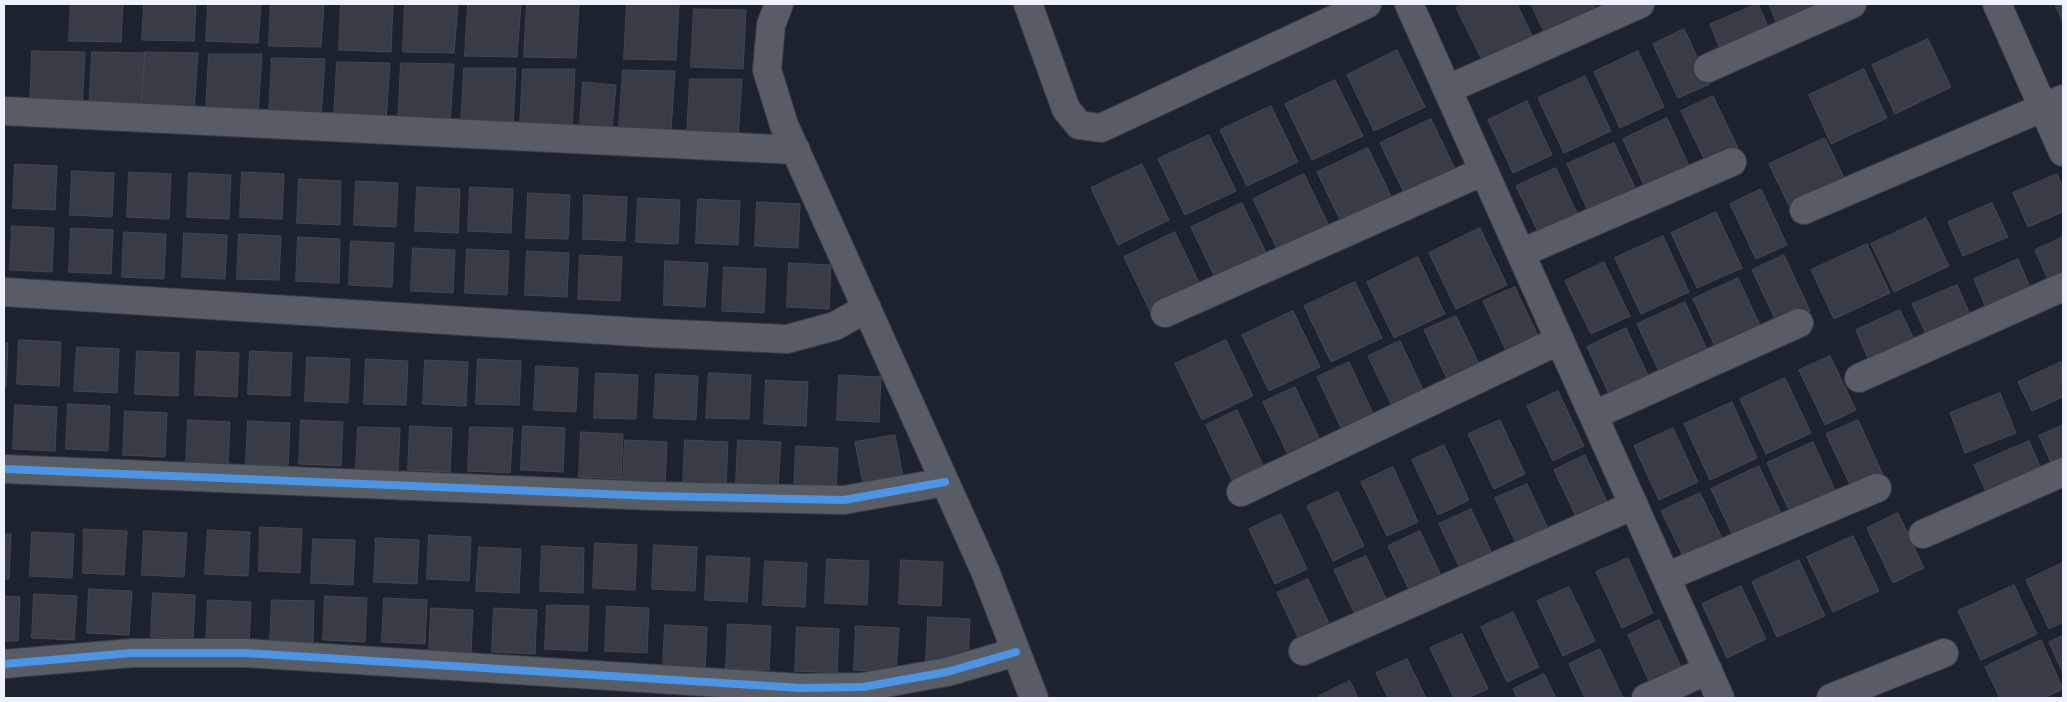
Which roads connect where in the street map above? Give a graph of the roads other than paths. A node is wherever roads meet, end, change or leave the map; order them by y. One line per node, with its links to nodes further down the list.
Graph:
1 (779, 4): 12 (street)
2 (1028, 4): 3 (street)
3 (1367, 4)
4 (1410, 4): 9 (street)
5 (1640, 4): 9 (street)
6 (1852, 4): 8 (street)
7 (1998, 4): 10 (street)
8 (1708, 68)
9 (1448, 89): 15 (street)
10 (2053, 103): 13 (street); 16 (street)
11 (4, 111): 12 (street)
12 (796, 150): 20 (street)
13 (2063, 152)
14 (1732, 162): 17 (street)
15 (1484, 171): 17 (street); 21 (street)
16 (1804, 210)
17 (1521, 252): 23 (street)
18 (2063, 286): 24 (street)
19 (4, 292): 20 (street)
20 (866, 308): 28 (street)
21 (1166, 313)
22 (1800, 323): 25 (street)
23 (1560, 340): 25 (street); 30 (street)
24 (1859, 378)
25 (1594, 415): 31 (street)
26 (4, 469): 28 (street)
27 (2063, 472): 32 (street)
28 (945, 482): 35 (street)
29 (1877, 488): 33 (street)
30 (1241, 492)
31 (1634, 505): 33 (street); 34 (street)
32 (1923, 534)
33 (1666, 577): 38 (street)
34 (1303, 651)
35 (1016, 652): 37 (street); 39 (street)
36 (1944, 653): 42 (street)
37 (4, 664)
38 (1708, 670): 40 (street); 41 (street)
39 (1034, 698)
40 (1646, 698)
41 (1720, 698)
42 (1831, 698)

